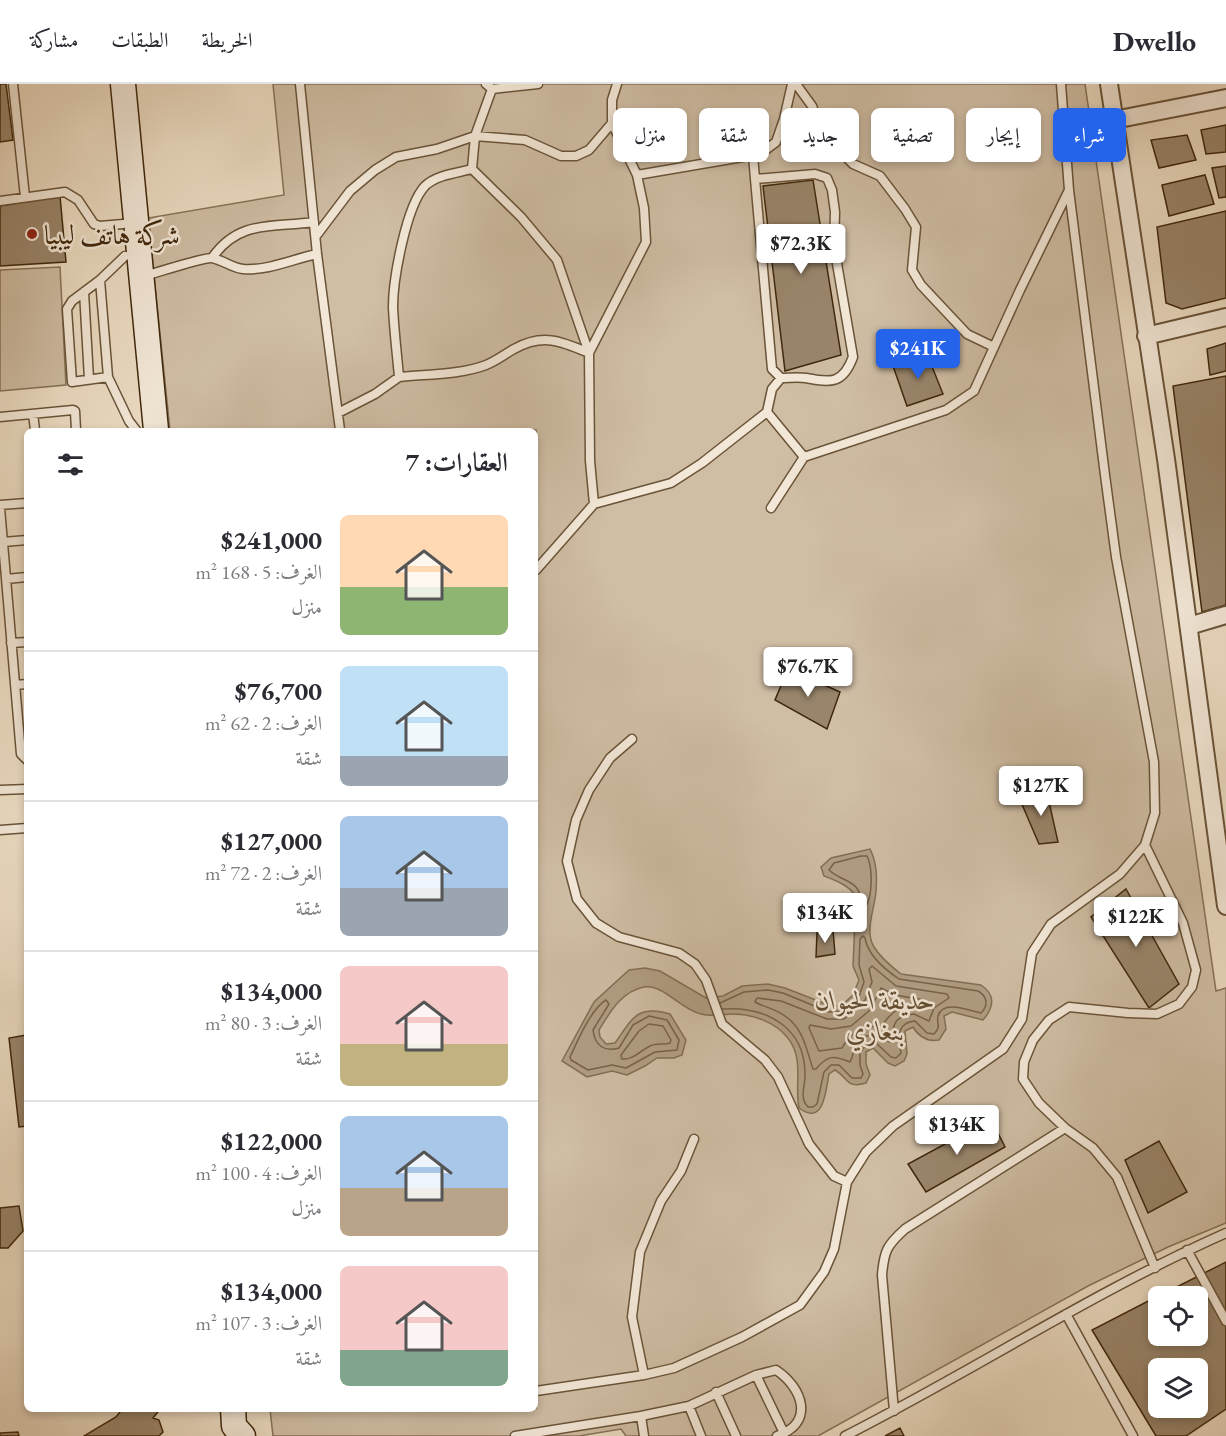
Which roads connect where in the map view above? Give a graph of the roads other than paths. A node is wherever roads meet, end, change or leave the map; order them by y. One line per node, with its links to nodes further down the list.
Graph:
1 (13, 84): 25 (lane)
2 (111, 84): 28 (main road)
3 (123, 84): 33 (main road)
4 (300, 84): 27 (lane)
5 (538, 84): 11 (lane)
6 (616, 84): 15 (lane)
7 (792, 84): 17 (lane)
8 (796, 84): 38 (lane)
9 (1061, 84): 24 (lane)
10 (1109, 84): 13 (street)
11 (489, 86): 16 (lane)
12 (1226, 98): 14 (street)
13 (1112, 108)
14 (1126, 118)
15 (612, 123): 16 (lane); 22 (lane)
16 (475, 136): 21 (lane); 29 (lane)
17 (769, 147)
18 (712, 162): 22 (lane)
19 (754, 162): 23 (lane)
20 (1120, 162): 37 (street)
21 (472, 169): 39 (lane); 40 (lane)
22 (637, 175): 39 (lane)
23 (755, 179): 42 (lane); 42 (lane)
24 (1069, 190): 38 (lane); 78 (lane)
25 (25, 197): 26 (lane); 28 (lane)
26 (0, 201)
27 (314, 222): 29 (lane); 32 (lane)
28 (123, 224): 31 (main road)
29 (316, 236): 30 (lane)
30 (317, 254): 32 (lane); 45 (lane)
31 (125, 256): 34 (lane); 51 (main road)
32 (212, 258): 33 (lane)
33 (140, 277): 52 (main road)
34 (100, 280): 35 (lane); 41 (lane)
35 (84, 292): 43 (lane); 43 (lane)
36 (1226, 317): 37 (street)
37 (1146, 336): 65 (street)
38 (994, 347): 54 (lane)
39 (588, 353): 40 (lane); 56 (lane)
40 (399, 376): 45 (lane)
41 (108, 377): 43 (lane); 50 (lane)
42 (781, 378): 44 (lane)
43 (89, 379)
44 (767, 412): 54 (lane); 56 (lane)
45 (338, 413): 53 (lane)
46 (33, 414): 47 (lane); 48 (lane); 49 (lane)
47 (0, 417)
48 (35, 428)
49 (76, 428)
50 (134, 428)
51 (143, 428)
52 (156, 428)
53 (340, 428)
54 (804, 457): 58 (lane)
55 (24, 503): 57 (lane)
56 (594, 504): 61 (lane)
57 (0, 506): 60 (lane)
58 (771, 508)
59 (24, 540): 60 (lane)
60 (3, 542): 63 (lane)
61 (538, 568)
62 (24, 577): 63 (lane)
63 (6, 579): 67 (lane)
64 (1226, 615): 65 (street)
65 (1190, 626): 75 (street)
66 (24, 642): 67 (lane)
67 (11, 643): 69 (lane)
68 (24, 684): 69 (lane)
69 (15, 685): 70 (lane)
70 (22, 722): 72 (lane)
71 (632, 739): 82 (lane)
72 (24, 757)
73 (24, 789): 74 (lane)
74 (0, 790)
75 (1221, 817): 79 (street)
76 (24, 828): 77 (lane)
77 (0, 830)
78 (1145, 845): 80 (lane); 82 (lane)
79 (1226, 906)
80 (1065, 1128): 85 (lane); 93 (lane)
81 (694, 1139): 88 (lane)
82 (847, 1182): 88 (lane)
83 (1226, 1233): 84 (lane)
84 (1187, 1250): 85 (lane); 87 (lane)
85 (1155, 1268): 86 (lane)
86 (1066, 1314): 93 (lane); 104 (lane)
87 (1226, 1321)
88 (644, 1375): 90 (lane)
89 (756, 1375): 91 (lane); 97 (lane); 97 (lane)
90 (538, 1391)
91 (716, 1392): 92 (lane); 102 (lane)
92 (689, 1406): 96 (lane); 101 (lane)
93 (894, 1411): 103 (lane)
94 (233, 1412): 98 (main road)
95 (247, 1412): 98 (main road)
96 (641, 1416): 99 (lane); 100 (lane)
97 (781, 1435)
98 (245, 1436)
99 (515, 1436)
100 (644, 1436)
101 (701, 1436)
102 (736, 1436)
103 (845, 1436)
104 (1133, 1436)

